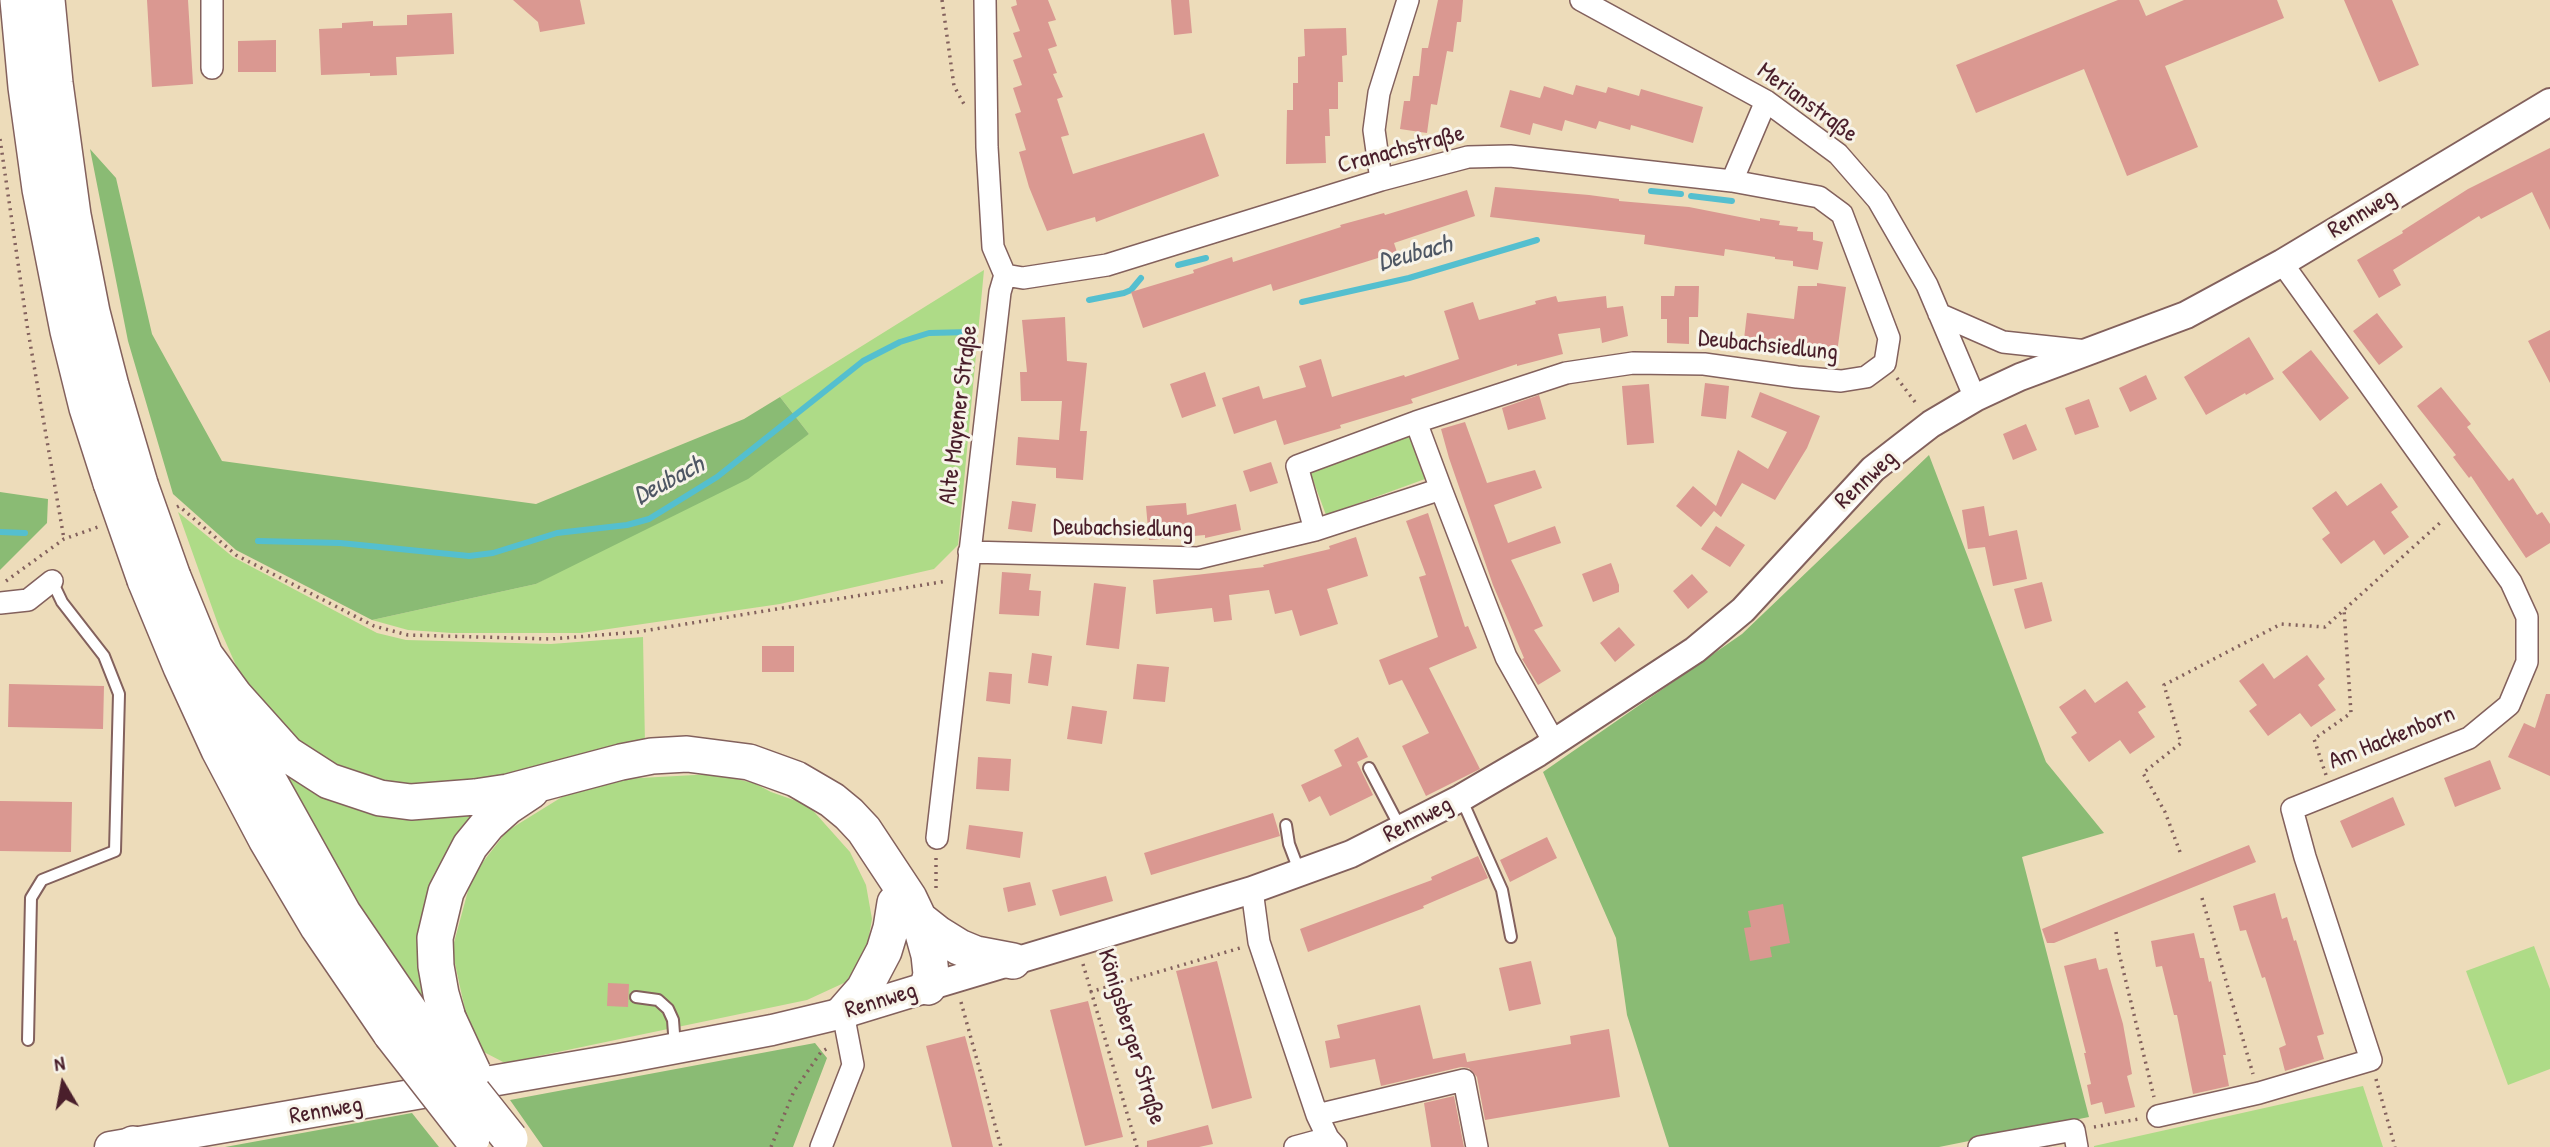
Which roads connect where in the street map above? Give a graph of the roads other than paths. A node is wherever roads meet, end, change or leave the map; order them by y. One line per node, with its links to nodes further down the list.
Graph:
1 (18, 0): 18 (highway)
2 (47, 0): 18 (highway)
3 (212, 0): 7 (street)
4 (985, 0): 13 (street)
5 (1408, 0): 10 (street)
6 (1581, 0): 8 (street, Merianstraße)
7 (212, 68)
8 (1766, 101): 11 (street); 14 (street, Merianstraße)
9 (2550, 102): 12 (street, Rennweg)
10 (1381, 180): 11 (street, Cranachstraße); 13 (street, Cranachstraße)
11 (1732, 181): 17 (street, Deubachsiedlung)
12 (2282, 263): 15 (street, Rennweg); 45 (street, Am Hackenborn)
13 (1005, 275): 21 (street, Alte Mayener Straße)
14 (1939, 314): 15 (street); 16 (street, Merianstraße)
15 (2089, 352): 16 (street, Rennweg)
16 (1975, 398): 26 (street, Rennweg)
17 (1416, 422): 19 (street); 20 (street, Deubachsiedlung)
18 (126, 483): 22 (highway, bridge)
19 (1441, 489): 20 (street, Deubachsiedlung); 26 (street)
20 (1315, 530): 21 (street, Deubachsiedlung)
21 (969, 552): 32 (street, Alte Mayener Straße)
22 (159, 579): 25 (highway); 41 (highway)
23 (52, 581): 24 (street); 42 (lane)
24 (2, 593)
25 (205, 655): 28 (highway); 41 (highway)
26 (1553, 742): 29 (street, Rennweg)
27 (1369, 768): 31 (lane)
28 (555, 781): 35 (highway); 41 (highway)
29 (1461, 798): 31 (street, Rennweg); 36 (lane)
30 (1286, 825): 33 (lane)
31 (1401, 829): 33 (street, Rennweg)
32 (937, 838)
33 (1300, 873): 34 (street, Rennweg)
34 (1252, 890): 37 (street, Rennweg); 44 (street)
35 (917, 904): 37 (highway); 38 (highway); 40 (highway)
36 (1511, 937)
37 (1013, 961): 38 (street, Rennweg)
38 (944, 993): 40 (main road, Rennweg)
39 (636, 997): 43 (lane)
40 (845, 1025): 43 (main road, Rennweg); 50 (street)
41 (420, 1026): 48 (highway, bridge); 48 (highway, bridge)
42 (28, 1040)
43 (675, 1049): 49 (main road, Rennweg)
44 (1317, 1115): 47 (street); 52 (street)
45 (2158, 1116)
46 (2075, 1138): 53 (street)
47 (1332, 1143): 51 (street)
48 (491, 1144)
49 (126, 1146)
50 (821, 1147)
51 (1295, 1147)
52 (1477, 1147)
53 (1979, 1147)

